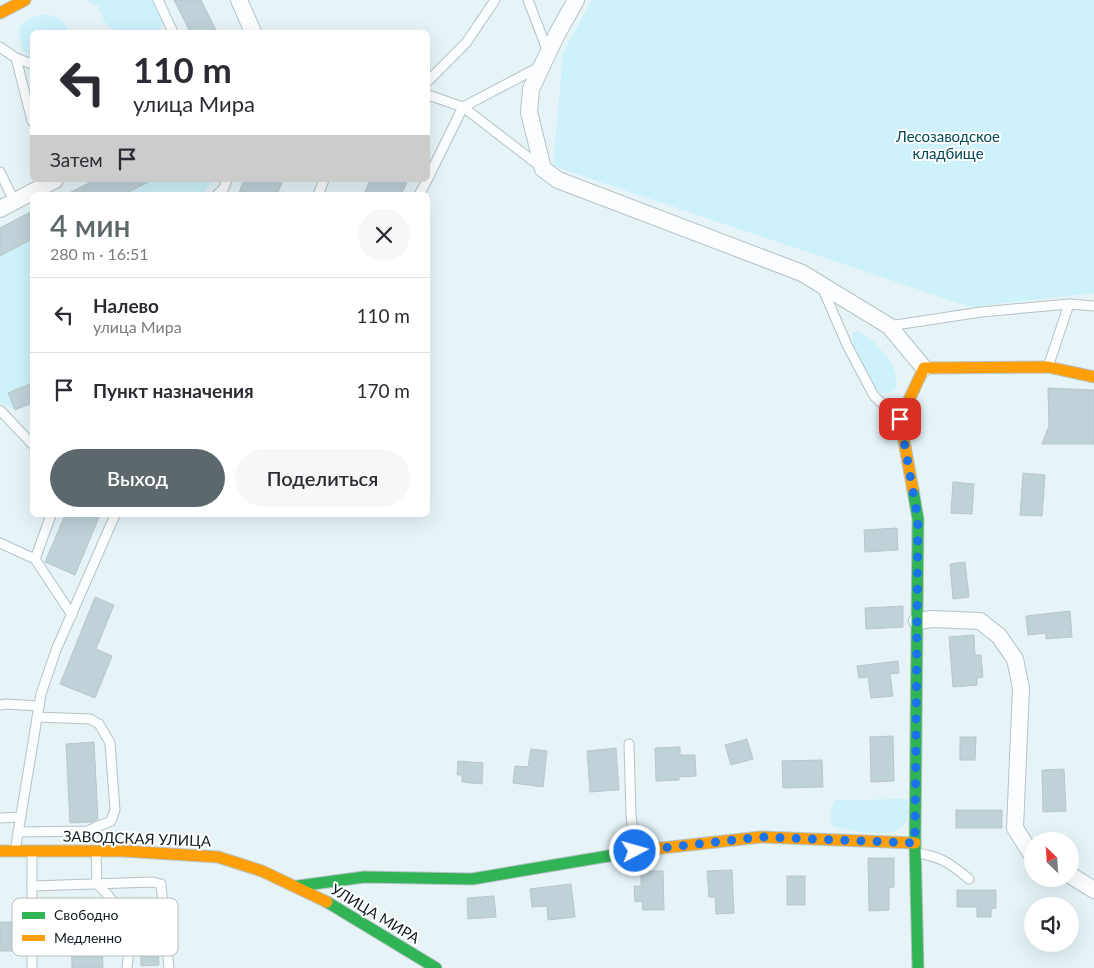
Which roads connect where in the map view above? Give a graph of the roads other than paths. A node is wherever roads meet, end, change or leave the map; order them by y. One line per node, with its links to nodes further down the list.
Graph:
1 (25, 0): 7 (street)
2 (158, 0): 8 (lane)
3 (239, 0): 9 (street)
4 (495, 0): 14 (lane)
5 (528, 0): 12 (lane)
6 (576, 0): 12 (street)
7 (0, 13)
8 (172, 30)
9 (252, 30)
10 (0, 47): 11 (lane)
11 (16, 58): 13 (lane); 17 (lane)
12 (545, 59): 16 (lane); 18 (street)
13 (30, 63)
14 (430, 79)
15 (430, 96): 16 (lane)
16 (463, 107): 18 (lane); 20 (lane)
17 (30, 113)
18 (543, 169): 25 (street)
19 (0, 172): 24 (lane)
20 (430, 173)
21 (51, 182): 22 (street)
22 (32, 192)
23 (30, 193): 24 (street)
24 (7, 205)
25 (821, 285): 28 (street); 33 (lane)
26 (1069, 304): 27 (lane); 28 (lane); 29 (lane)
27 (1094, 306)
28 (889, 326): 30 (street)
29 (1048, 367): 30 (street); 31 (street)
30 (924, 368): 33 (street)
31 (1094, 377)
32 (0, 410): 34 (lane)
33 (900, 419): 40 (street)
34 (30, 442)
35 (50, 517): 38 (lane)
36 (114, 517): 39 (lane)
37 (0, 543): 38 (lane)
38 (35, 559): 39 (lane)
39 (72, 615): 42 (lane)
40 (917, 621): 48 (street); 49 (street)
41 (0, 706): 42 (lane)
42 (39, 706): 43 (lane)
43 (37, 717): 45 (lane); 47 (lane)
44 (629, 744): 54 (lane)
45 (21, 817): 46 (lane); 47 (lane)
46 (0, 818)
47 (18, 832): 51 (lane)
48 (1024, 842)
49 (916, 848): 54 (street); 55 (lane); 65 (street)
50 (0, 851): 51 (street, ЗАВОДСКАЯ УЛИЦА)
51 (15, 851): 52 (street, ЗАВОДСКАЯ УЛИЦА)
52 (32, 851): 53 (street, ЗАВОДСКАЯ УЛИЦА); 58 (lane)
53 (96, 851): 57 (lane); 59 (street, ЗАВОДСКАЯ УЛИЦА)
54 (635, 851): 59 (street)
55 (969, 879)
56 (1079, 881): 60 (street)
57 (97, 884): 58 (lane); 62 (lane); 63 (lane)
58 (32, 886): 61 (lane)
59 (298, 886): 64 (street, УЛИЦА МИРА)
60 (1094, 890)
61 (32, 898)
62 (111, 898)
63 (162, 898)
64 (436, 968)
65 (918, 968)

